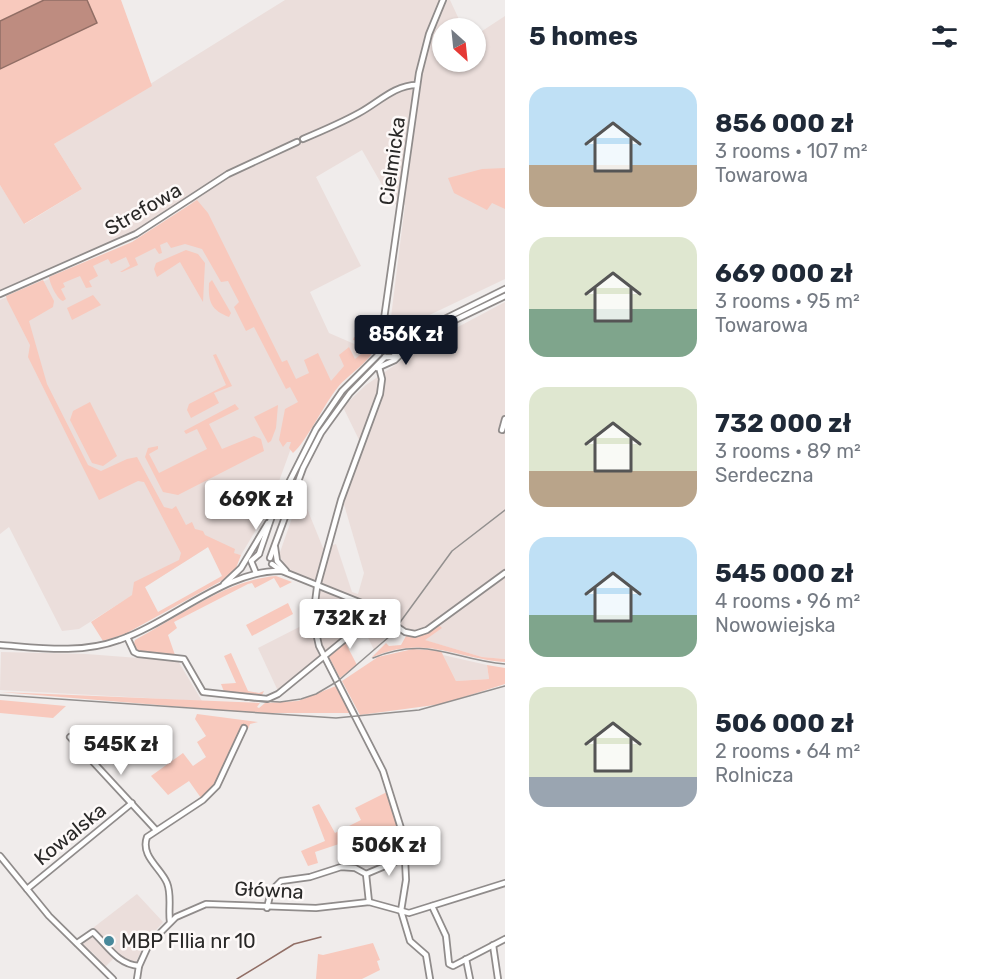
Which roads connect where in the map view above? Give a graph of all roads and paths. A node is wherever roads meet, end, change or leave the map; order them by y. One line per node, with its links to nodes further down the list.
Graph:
1 (443, 0): 2 (street, Cielmicka)
2 (417, 85): 3 (street); 8 (street, Cielmicka)
3 (303, 139)
4 (297, 142): 6 (street, Strefowa)
5 (505, 289): 9 (street)
6 (0, 294)
7 (505, 296): 9 (street)
8 (383, 329): 9 (street); 10 (street, Cielmicka)
9 (412, 339): 11 (street); 12 (street); 15 (street)
10 (385, 341): 11 (street); 13 (street)
11 (396, 343): 12 (street)
12 (398, 350): 14 (street)
13 (380, 352): 14 (street); 19 (street)
14 (385, 357): 16 (street)
15 (379, 367): 16 (street); 31 (street)
16 (372, 371): 20 (street)
17 (505, 419): 18 (street)
18 (502, 430)
19 (272, 516): 21 (street); 32 (street)
20 (276, 542): 22 (street); 29 (street)
21 (259, 554): 22 (street); 24 (street)
22 (270, 558): 23 (street)
23 (272, 564): 25 (street); 26 (street)
24 (252, 567): 27 (street); 30 (street)
25 (269, 571): 26 (street); 27 (street)
26 (282, 571): 29 (street)
27 (256, 573): 30 (street)
28 (505, 573): 31 (street)
29 (290, 574): 31 (street)
30 (238, 579): 32 (street)
31 (318, 585): 36 (street)
32 (213, 592): 34 (street)
33 (361, 626): 36 (street)
34 (127, 637): 35 (street); 36 (street)
35 (0, 645)
36 (325, 656): 42 (street)
37 (244, 728): 40 (street)
38 (70, 737): 39 (street)
39 (132, 803): 40 (street); 45 (street, Kowalska)
40 (156, 830): 50 (street)
41 (0, 856): 45 (street)
42 (404, 858): 43 (street); 49 (street)
43 (366, 874): 46 (street); 48 (street)
44 (505, 883): 47 (street, Główna)
45 (27, 889): 52 (street)
46 (369, 902): 48 (street, Główna); 49 (street, Główna)
47 (432, 906): 49 (street, Główna); 54 (street)
48 (267, 908): 50 (street, Główna)
49 (401, 911): 58 (street)
50 (170, 922): 55 (street, Główna)
51 (505, 939): 53 (street)
52 (77, 943): 55 (street); 56 (street)
53 (493, 945): 54 (street); 60 (street)
54 (466, 959): 59 (street)
55 (139, 966): 57 (street, Główna)
56 (113, 979)
57 (137, 979)
58 (430, 979)
59 (470, 979)
60 (498, 979)

